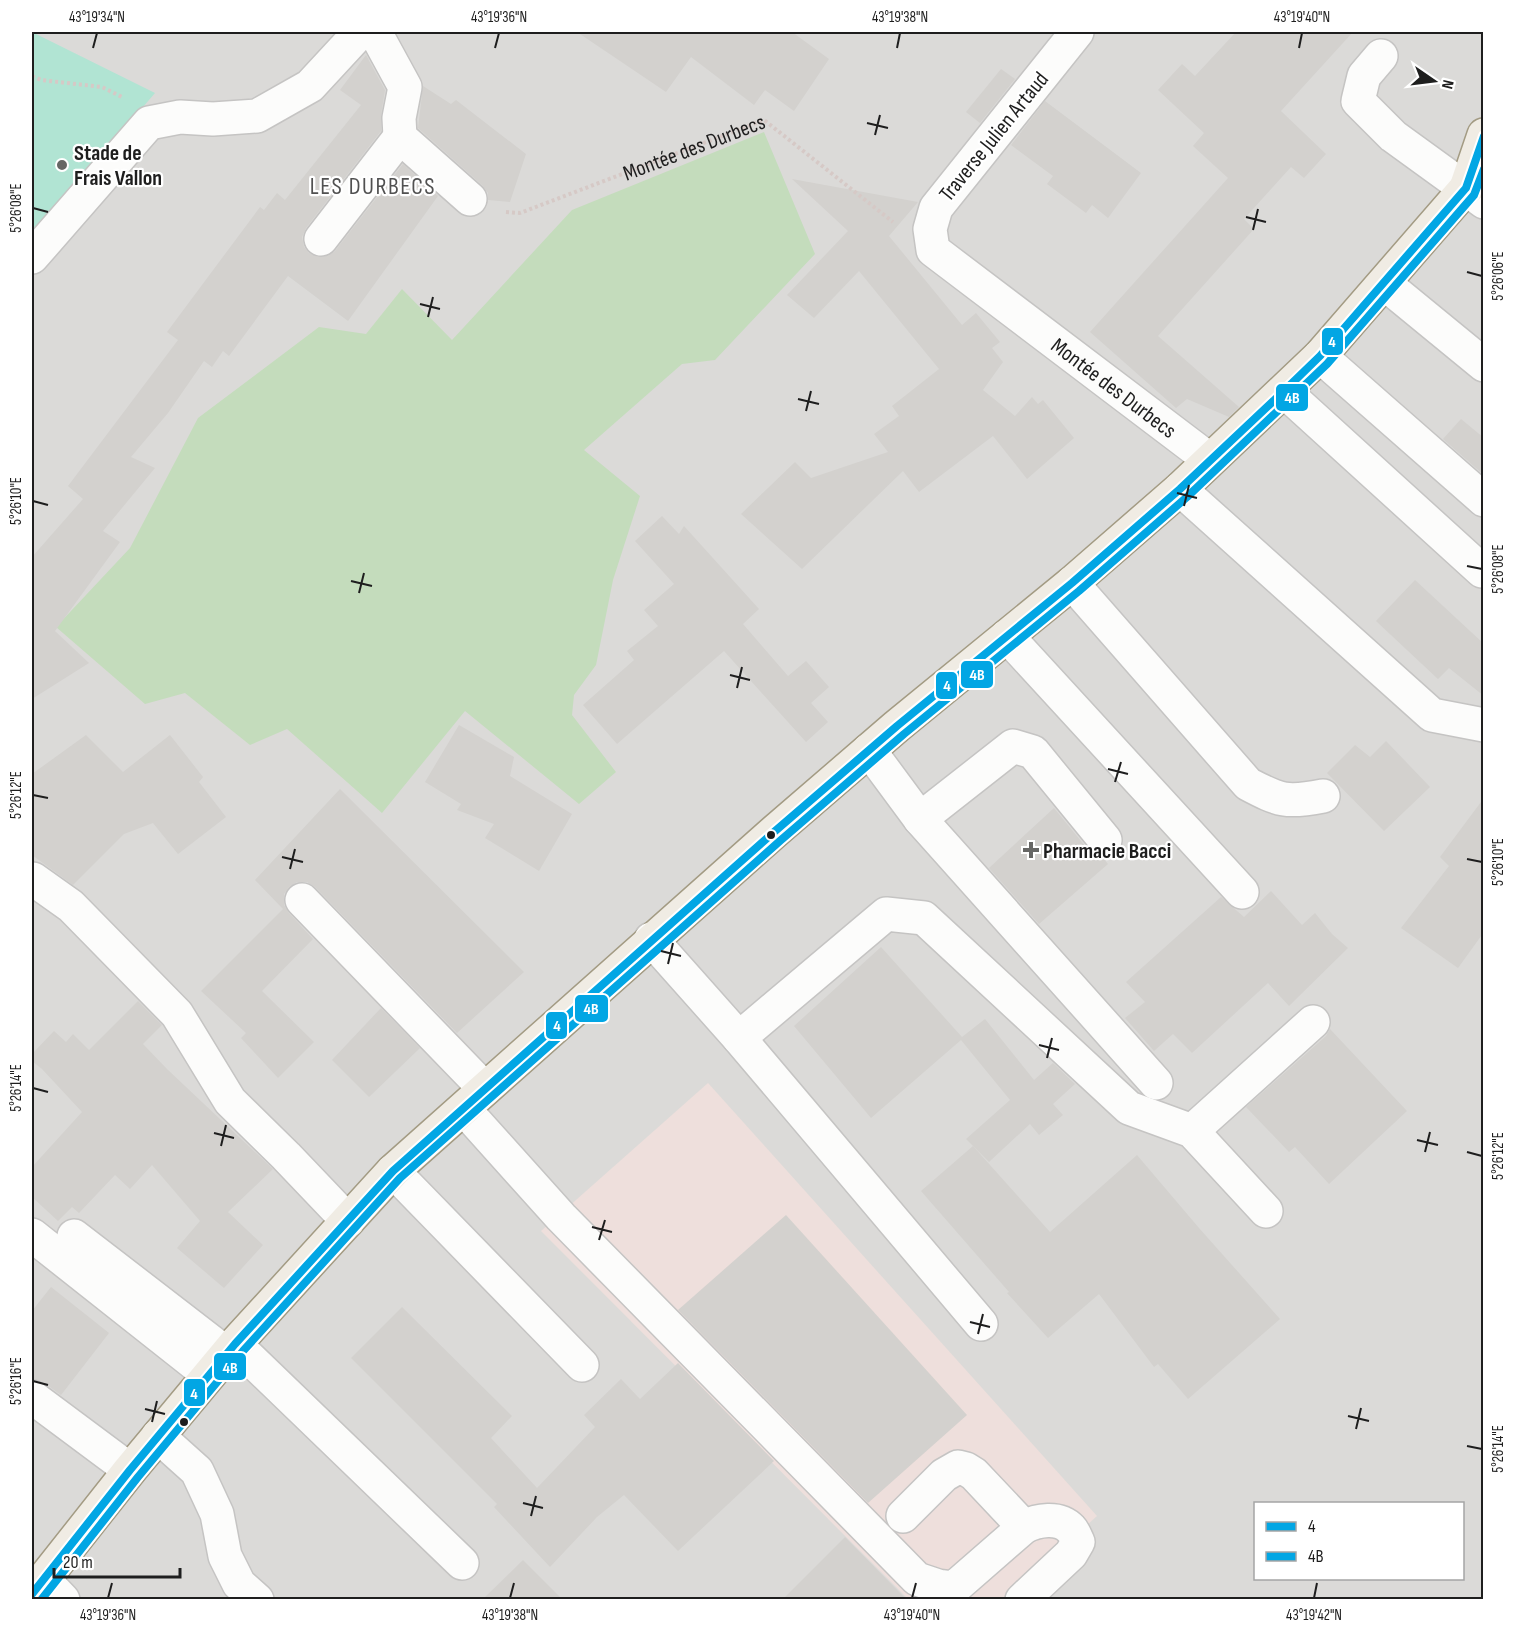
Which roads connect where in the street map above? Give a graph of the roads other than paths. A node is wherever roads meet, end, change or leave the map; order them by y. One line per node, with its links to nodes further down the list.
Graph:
1 (1077, 32): 9 (street, Traverse Julien Artaud)
2 (356, 34): 5 (street); 10 (street)
3 (1381, 56): 6 (street)
4 (1484, 135): 6 (main road)
5 (400, 137): 7 (street); 8 (street)
6 (1478, 189): 11 (main road)
7 (470, 199)
8 (321, 239)
9 (933, 250): 15 (street, Montée des Durbecs)
10 (32, 256)
11 (1384, 283): 12 (main road); 13 (street)
12 (1320, 356): 14 (main road); 17 (street)
13 (1484, 365)
14 (1284, 391): 15 (main road); 18 (street)
15 (1210, 460): 16 (main road)
16 (1180, 489): 19 (main road); 21 (street)
17 (1484, 500)
18 (1482, 572)
19 (1072, 583): 20 (main road); 23 (street)
20 (1007, 636): 22 (main road); 27 (street)
21 (1484, 725)
22 (869, 750): 24 (street); 29 (main road)
23 (1323, 796)
24 (920, 819): 25 (street); 32 (street)
25 (1106, 840)
26 (33, 879): 37 (street)
27 (1242, 892)
28 (302, 900): 33 (street)
29 (651, 939): 31 (street); 33 (main road)
30 (1313, 1022): 34 (street)
31 (739, 1038): 34 (street); 40 (street)
32 (1156, 1083)
33 (474, 1099): 35 (main road); 47 (street)
34 (1192, 1131): 36 (street)
35 (393, 1171): 37 (main road); 42 (street)
36 (1266, 1211)
37 (348, 1221): 41 (main road)
38 (32, 1235): 41 (street)
39 (74, 1236): 41 (street)
40 (981, 1324)
41 (224, 1358): 44 (main road); 48 (street)
42 (582, 1365)
43 (32, 1397): 45 (street)
44 (158, 1436): 45 (main road); 50 (street)
45 (130, 1470): 49 (main road)
46 (903, 1516): 47 (street)
47 (1024, 1527): 51 (street)
48 (462, 1563)
49 (45, 1579)
50 (257, 1599)
51 (1022, 1599)

